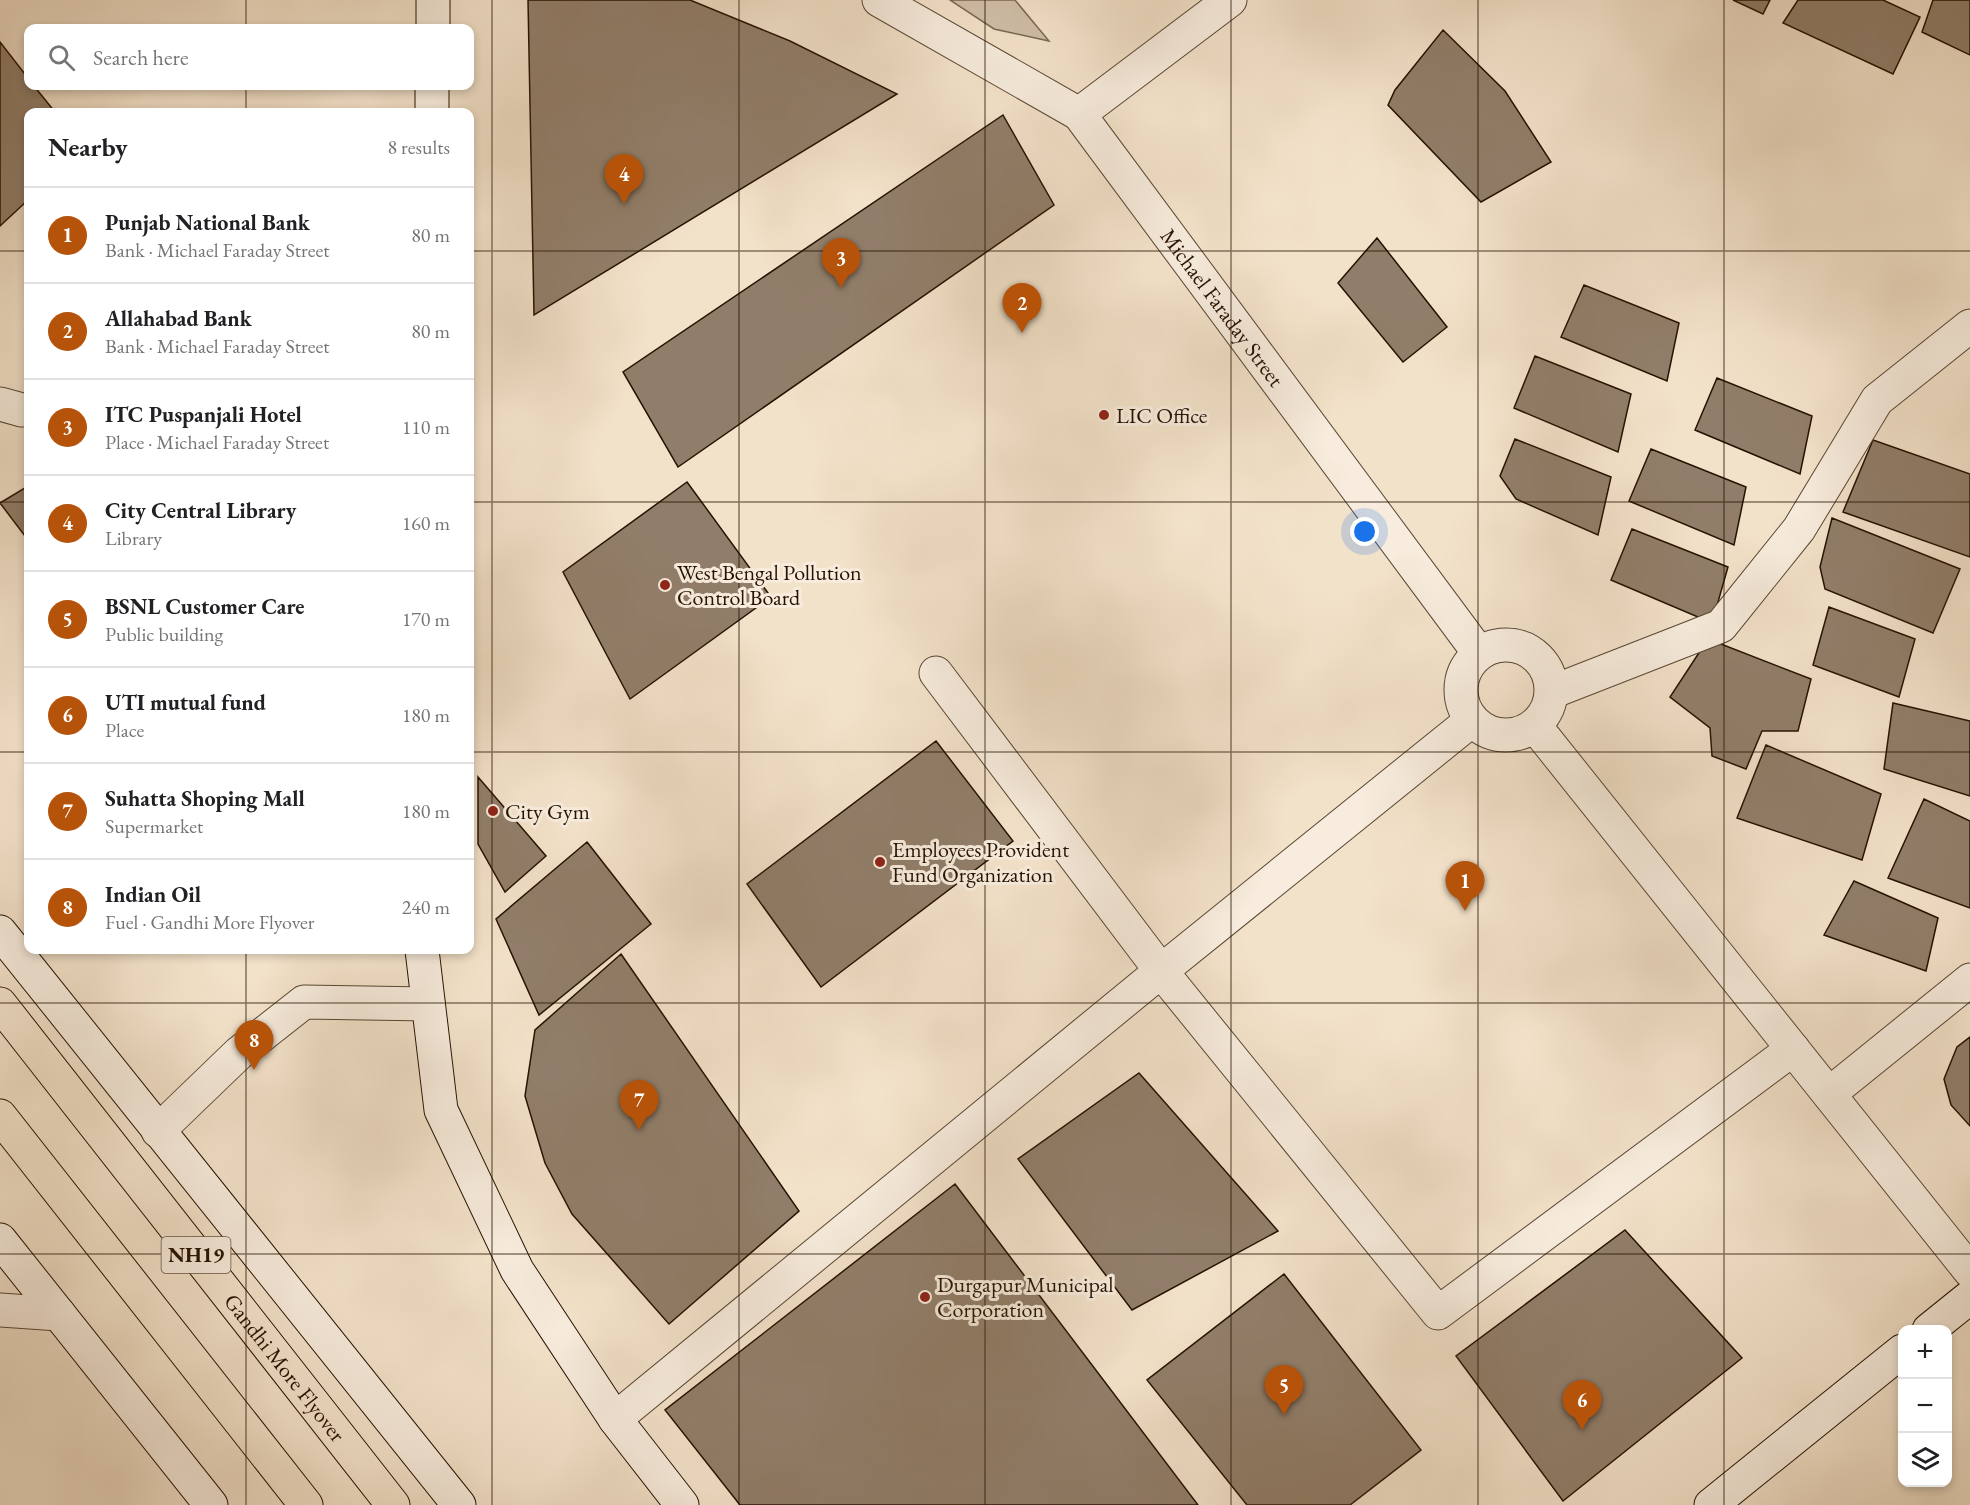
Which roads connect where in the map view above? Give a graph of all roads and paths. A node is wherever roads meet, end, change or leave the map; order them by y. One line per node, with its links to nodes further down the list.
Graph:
1 (433, 0): 4 (street)
2 (879, 0): 7 (street)
3 (1230, 0): 7 (street)
4 (433, 24)
5 (432, 90): 6 (street)
6 (432, 108)
7 (1079, 114): 11 (street, Michael Faraday Street)
8 (1970, 326): 13 (street)
9 (0, 404): 10 (street)
10 (24, 410)
11 (1479, 653): 13 (street); 14 (street)
12 (936, 673): 18 (street)
13 (1552, 692): 15 (street)
14 (1472, 720): 15 (street); 18 (street)
15 (1535, 726): 22 (street)
16 (0, 932): 25 (street)
17 (422, 954): 21 (street)
18 (1161, 971): 22 (street); 33 (street)
19 (1970, 980): 23 (street)
20 (0, 1004): 36 (highway, Gandhi More Flyover / NH19)
21 (428, 1004): 25 (street); 33 (street)
22 (1793, 1049): 23 (street)
23 (1829, 1094): 27 (street)
24 (0, 1116): 35 (highway, NH19)
25 (158, 1131): 37 (street)
26 (0, 1240): 30 (street)
27 (1970, 1271)
28 (1970, 1297): 31 (street)
29 (0, 1310): 30 (street)
30 (59, 1314): 34 (street)
31 (1934, 1325)
32 (1898, 1354): 39 (street)
33 (615, 1419): 38 (street)
34 (211, 1505)
35 (306, 1505)
36 (393, 1505)
37 (459, 1505)
38 (682, 1505)
39 (1711, 1505)

